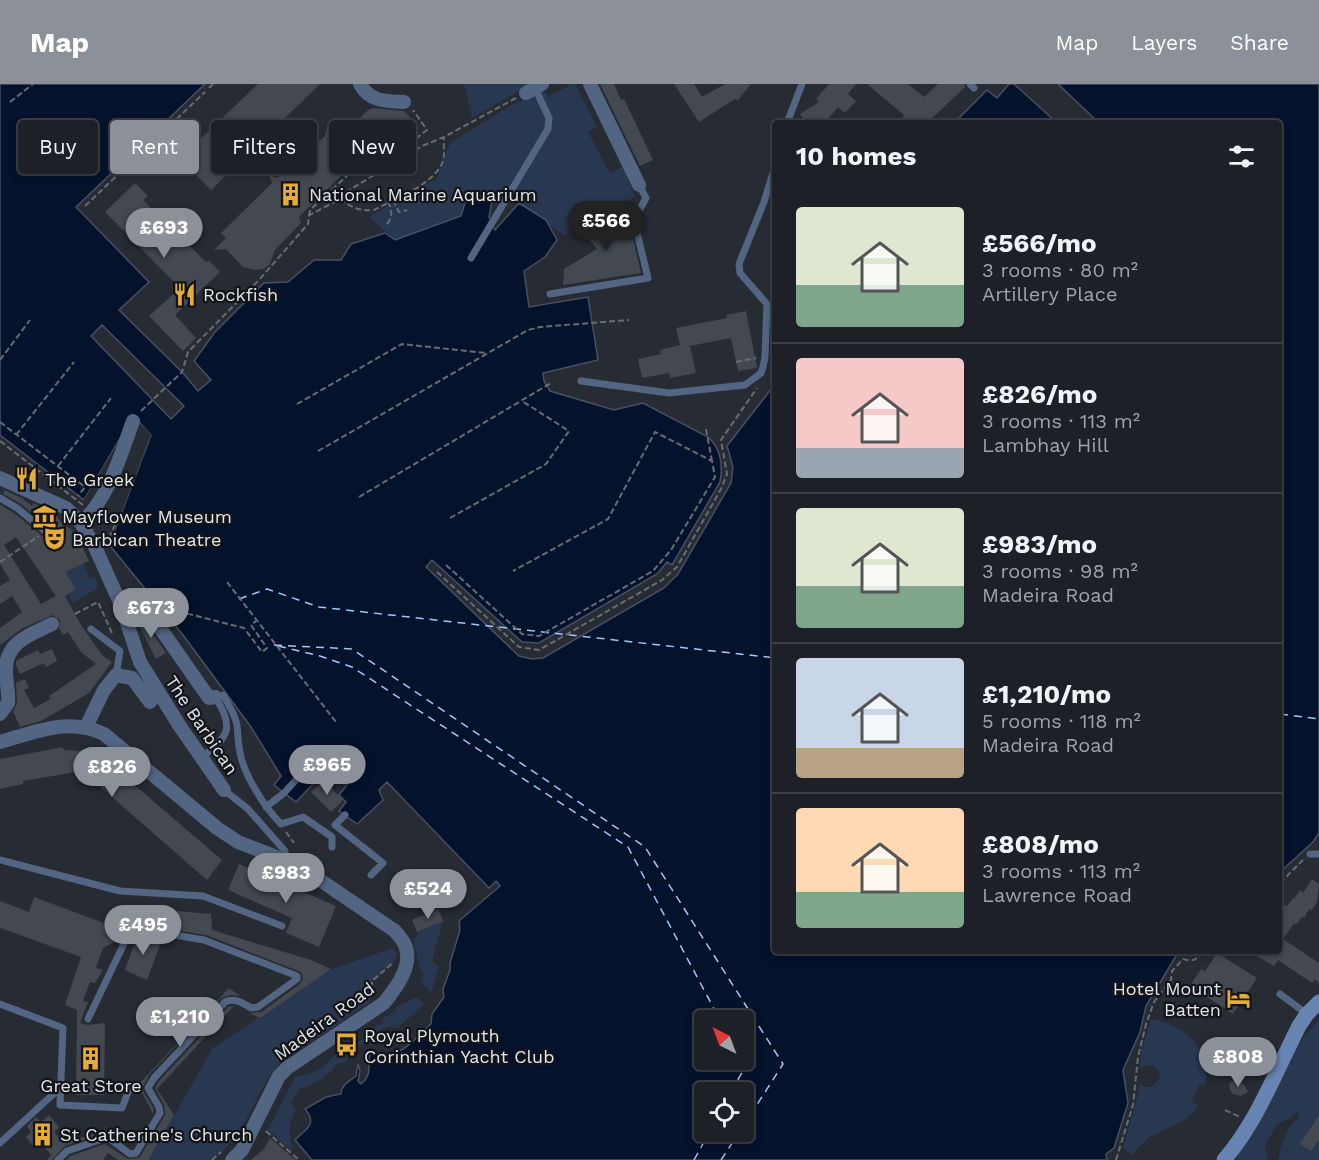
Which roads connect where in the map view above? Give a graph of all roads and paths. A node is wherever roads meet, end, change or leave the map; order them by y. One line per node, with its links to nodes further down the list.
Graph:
1 (33, 84): 9 (path)
2 (213, 84): 6 (path)
3 (360, 84): 10 (street)
4 (590, 84): 14 (street)
5 (802, 84): 11 (lane)
6 (209, 88)
7 (535, 88): 12 (path); 22 (lane)
8 (205, 92): 18 (path)
9 (10, 102)
10 (404, 102): 20 (path)
11 (788, 120)
12 (444, 137): 15 (path); 16 (path)
13 (772, 176): 29 (lane)
14 (639, 185): 23 (lane)
15 (340, 199): 17 (path); 20 (path)
16 (393, 200): 17 (path); 19 (path)
17 (388, 202): 21 (path)
18 (85, 206)
19 (407, 210)
20 (308, 216): 35 (path)
21 (387, 224)
22 (471, 258)
23 (550, 294)
24 (30, 320): 27 (path)
25 (629, 320): 26 (path)
26 (486, 353): 34 (path); 40 (path)
27 (0, 360)
28 (74, 362): 38 (path)
29 (581, 381)
30 (551, 383): 33 (path)
31 (759, 384): 55 (path)
32 (111, 398): 42 (path)
33 (522, 401): 45 (path); 49 (path)
34 (297, 404)
35 (133, 421): 48 (street)
36 (0, 422): 38 (path)
37 (706, 429): 41 (path)
38 (16, 435): 42 (path)
39 (0, 441): 48 (path)
40 (318, 451)
41 (712, 460): 53 (path); 54 (path)
42 (58, 466): 44 (path)
43 (0, 478): 48 (street)
44 (78, 496)
45 (359, 497)
46 (0, 498): 50 (lane)
47 (119, 516): 51 (path)
48 (81, 517): 50 (path); 71 (street, The Barbican)
49 (450, 518)
50 (45, 531): 52 (path)
51 (109, 538)
52 (0, 562)
53 (446, 565)
54 (513, 571)
55 (437, 572)
56 (227, 582): 60 (path)
57 (140, 604): 65 (street)
58 (161, 607): 60 (path)
59 (75, 614): 63 (path)
60 (256, 621): 68 (path)
61 (52, 624): 67 (street)
62 (91, 629): 63 (lane)
63 (120, 651): 64 (lane)
64 (116, 675): 66 (street); 69 (street)
65 (215, 698): 71 (lane); 74 (lane)
66 (150, 702)
67 (0, 714)
68 (336, 722)
69 (86, 727): 70 (street); 94 (street, Madeira Road)
70 (0, 742)
71 (201, 758): 73 (street, The Barbican)
72 (295, 781): 74 (lane)
73 (224, 790): 79 (lane, The Barbican)
74 (266, 807): 76 (lane)
75 (345, 815): 83 (lane)
76 (281, 824): 77 (path); 78 (lane)
77 (294, 843)
78 (332, 847)
79 (285, 851)
80 (1310, 854): 81 (lane); 84 (path)
81 (1319, 854)
82 (0, 860): 85 (lane)
83 (371, 875)
84 (1282, 881)
85 (282, 926)
86 (1200, 954): 99 (path)
87 (1280, 994): 90 (lane)
88 (1319, 1002): 90 (street)
89 (0, 1004): 92 (lane)
90 (1307, 1014): 100 (street)
91 (88, 1019): 96 (lane)
92 (61, 1087): 93 (lane); 95 (lane)
93 (130, 1087)
94 (255, 1125): 97 (street, Madeira Road); 98 (path)
95 (0, 1143)
96 (58, 1160)
97 (232, 1160)
98 (299, 1160)
99 (1116, 1160)
100 (1224, 1160)

